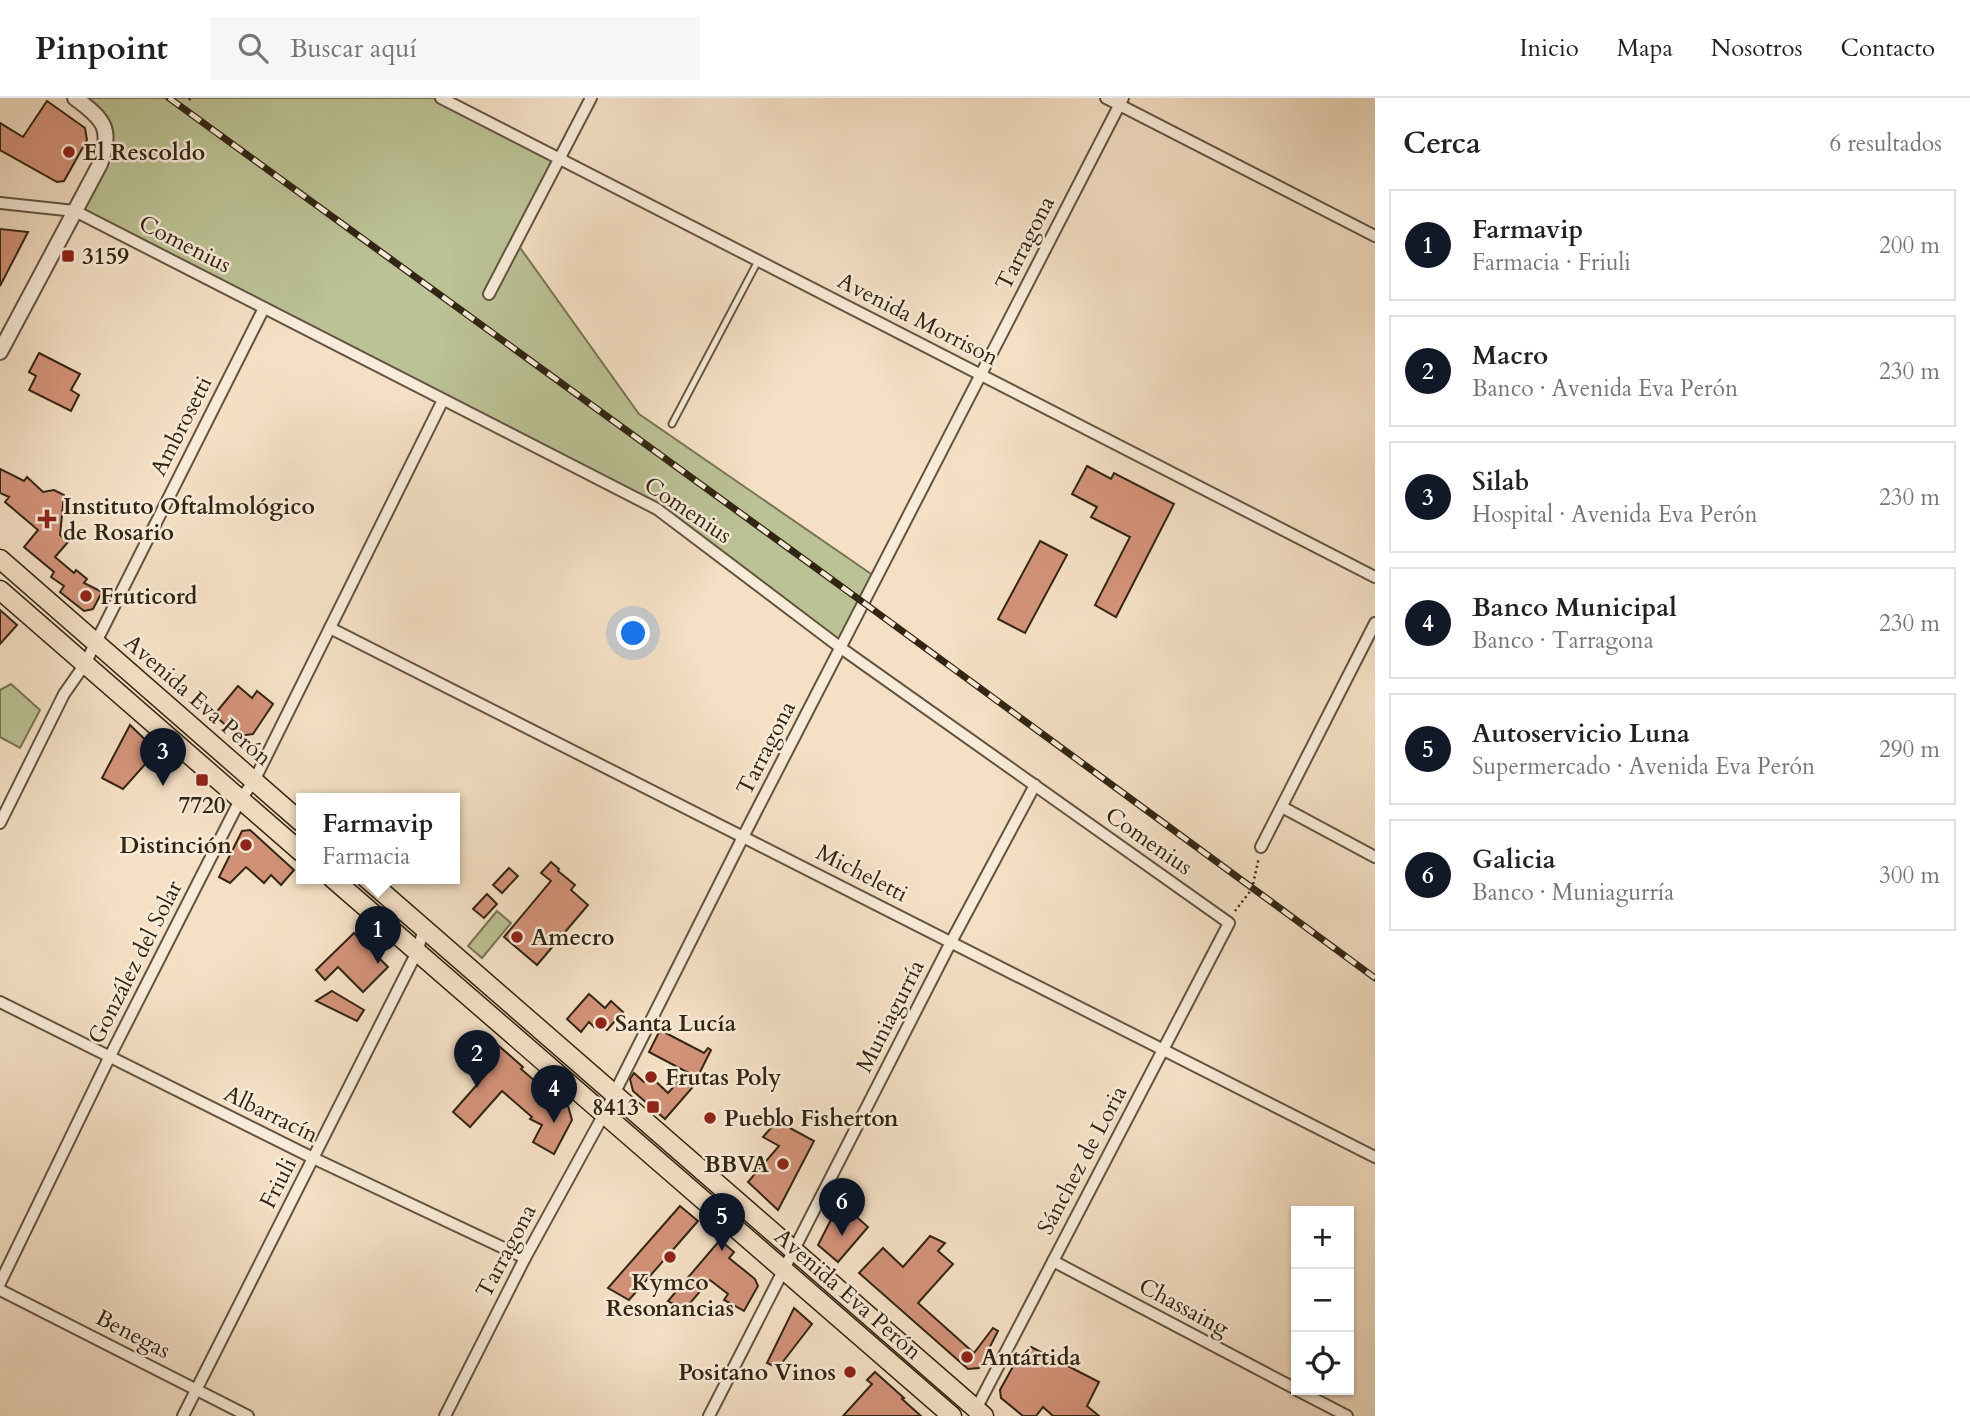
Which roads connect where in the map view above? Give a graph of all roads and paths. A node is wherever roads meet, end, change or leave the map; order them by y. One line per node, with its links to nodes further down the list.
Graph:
1 (75, 98): 8 (street)
2 (441, 98): 6 (street, Avenida Morrison)
3 (591, 98): 6 (street)
4 (1105, 98): 5 (street)
5 (1121, 102): 9 (street); 14 (street, Tarragona)
6 (560, 159): 10 (street, Avenida Morrison); 11 (street)
7 (0, 203): 8 (street)
8 (75, 211): 12 (street, Comenius); 13 (street)
9 (1375, 236)
10 (758, 261): 14 (street, Avenida Morrison); 16 (lane)
11 (489, 295)
12 (264, 308): 15 (street, Comenius); 22 (street, Ambrosetti)
13 (0, 352)
14 (981, 375): 18 (street, Avenida Morrison); 23 (street, Tarragona)
15 (443, 400): 21 (street, González del Solar); 23 (street, Comenius)
16 (672, 424)
17 (0, 559): 22 (main road, Avenida Eva Perón)
18 (1375, 577)
19 (0, 590): 24 (main road, Avenida Eva Perón)
20 (1375, 623): 28 (street)
21 (330, 628): 25 (street, González del Solar); 31 (street, Micheletti)
22 (96, 643): 24 (street, Ambrosetti); 25 (main road, Avenida Eva Perón)
23 (841, 648): 26 (street, Comenius); 31 (street, Tarragona)
24 (85, 664): 27 (main road, Avenida Eva Perón); 30 (street, Ambrosetti)
25 (254, 781): 27 (street, González del Solar); 29 (main road, Avenida Eva Perón)
26 (1035, 785): 37 (street, Comenius); 39 (street, Muniagurría)
27 (240, 800): 33 (main road, Avenida Eva Perón); 43 (street, González del Solar)
28 (1282, 807): 32 (street); 34 (street)
29 (296, 818)
30 (0, 823)
31 (743, 837): 39 (street, Micheletti); 44 (street, Tarragona)
32 (1261, 847): 37 (path)
33 (296, 848)
34 (1375, 857)
35 (338, 884): 40 (main road, Avenida Eva Perón)
36 (373, 884): 38 (main road, Avenida Eva Perón)
37 (1229, 923): 42 (street, Sánchez de Loria)
38 (424, 929): 40 (street, Friuli); 44 (main road, Avenida Eva Perón)
39 (951, 942): 42 (street, Micheletti); 48 (street, Muniagurría)
40 (417, 952): 45 (main road, Avenida Eva Perón); 47 (street, Friuli)
41 (0, 1002): 43 (street, Albarracín)
42 (1164, 1049): 46 (street, Micheletti); 50 (street, Sánchez de Loria)
43 (109, 1058): 47 (street, Albarracín); 52 (street, González del Solar)
44 (614, 1094): 45 (street, Tarragona); 48 (main road, Avenida Eva Perón)
45 (604, 1114): 49 (street, Tarragona); 51 (main road, Avenida Eva Perón)
46 (1375, 1157)
47 (313, 1158): 49 (street, Albarracín); 55 (street, Friuli)
48 (793, 1250): 51 (street, Muniagurría); 57 (main road, Avenida Eva Perón)
49 (525, 1258): 60 (street, Tarragona)
50 (1053, 1261): 54 (street, Chassaing); 57 (street, Sánchez de Loria)
51 (783, 1270): 61 (street, Muniagurría); 62 (main road, Avenida Eva Perón)
52 (0, 1283)
53 (0, 1290): 55 (street, Benegas)
54 (1291, 1386)
55 (197, 1390): 58 (street, Friuli); 59 (street, Benegas)
56 (1308, 1395): 63 (street, Chassaing)
57 (977, 1414)
58 (183, 1416)
59 (248, 1416)
60 (445, 1416)
61 (709, 1416)
62 (952, 1416)
63 (1347, 1416)

